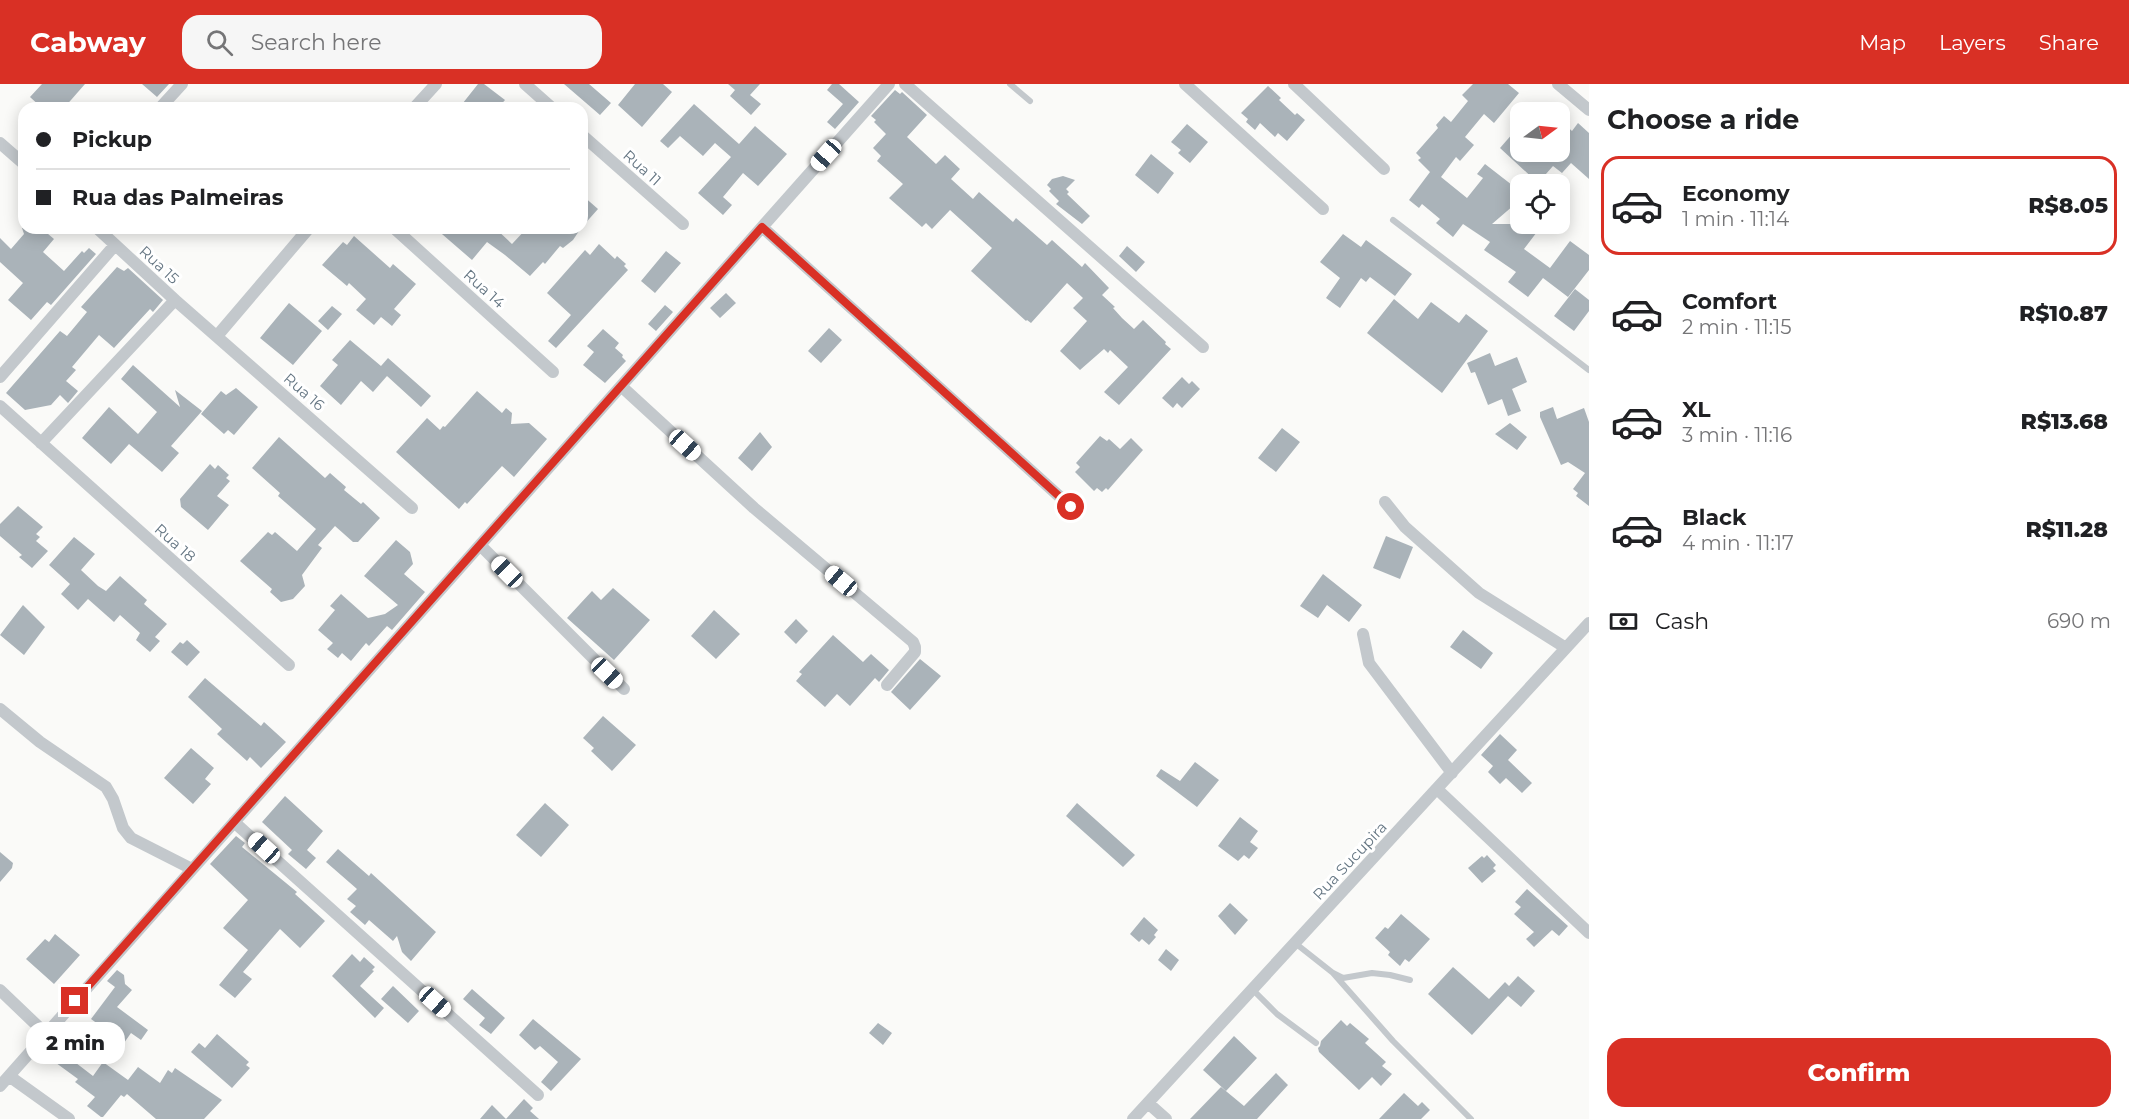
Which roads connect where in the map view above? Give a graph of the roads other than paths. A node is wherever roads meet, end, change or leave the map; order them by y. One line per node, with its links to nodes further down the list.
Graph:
1 (182, 84): 11 (street)
2 (436, 84): 12 (street)
3 (525, 84): 13 (street)
4 (889, 84): 22 (street)
5 (905, 84): 29 (street)
6 (1010, 84): 10 (lane)
7 (1185, 84): 19 (street)
8 (1294, 84): 18 (street)
9 (1558, 84): 14 (street)
10 (1030, 101)
11 (166, 102)
12 (420, 102)
13 (545, 102)
14 (1589, 110)
15 (588, 140): 21 (street, Rua 11)
16 (0, 143): 17 (street)
17 (18, 159)
18 (1384, 169)
19 (1323, 209)
20 (1393, 220): 30 (lane)
21 (682, 224)
22 (762, 227): 33 (street); 37 (street)
23 (103, 234): 26 (street, Rua 15)
24 (304, 234): 28 (street)
25 (401, 234): 31 (street, Rua 14)
26 (115, 245): 27 (street, Rua 15); 32 (street)
27 (175, 300): 28 (street, Rua 16); 35 (street)
28 (218, 336): 38 (street, Rua 16)
29 (1203, 348)
30 (1589, 370)
31 (553, 372)
32 (0, 377)
33 (621, 386): 39 (street); 44 (street)
34 (0, 406): 35 (street, Rua 18)
35 (41, 443): 43 (street, Rua 18)
36 (1385, 502): 42 (street)
37 (1071, 507)
38 (412, 508)
39 (480, 545): 45 (street); 49 (street)
40 (1589, 623): 42 (street, Rua Sucupira)
41 (1363, 634): 47 (street)
42 (1566, 648): 47 (street, Rua Sucupira)
43 (289, 665)
44 (887, 685)
45 (624, 689)
46 (0, 709): 50 (street)
47 (1452, 773): 48 (street, Rua Sucupira)
48 (1437, 789): 51 (street); 52 (street, Rua Sucupira)
49 (234, 822): 50 (street); 61 (street)
50 (192, 869): 57 (street)
51 (1589, 933)
52 (1295, 943): 53 (lane); 55 (street, Rua Sucupira)
53 (1333, 973): 54 (lane); 66 (lane)
54 (1410, 980)
55 (1252, 989): 58 (lane); 62 (street, Rua Sucupira)
56 (0, 990): 57 (street)
57 (46, 1034): 59 (street)
58 (1316, 1043)
59 (9, 1076): 60 (street); 63 (street)
60 (0, 1086)
61 (538, 1095)
62 (1148, 1103): 64 (street, Rua Sucupira); 65 (street)
63 (69, 1119)
64 (1133, 1119)
65 (1166, 1119)
66 (1471, 1119)

